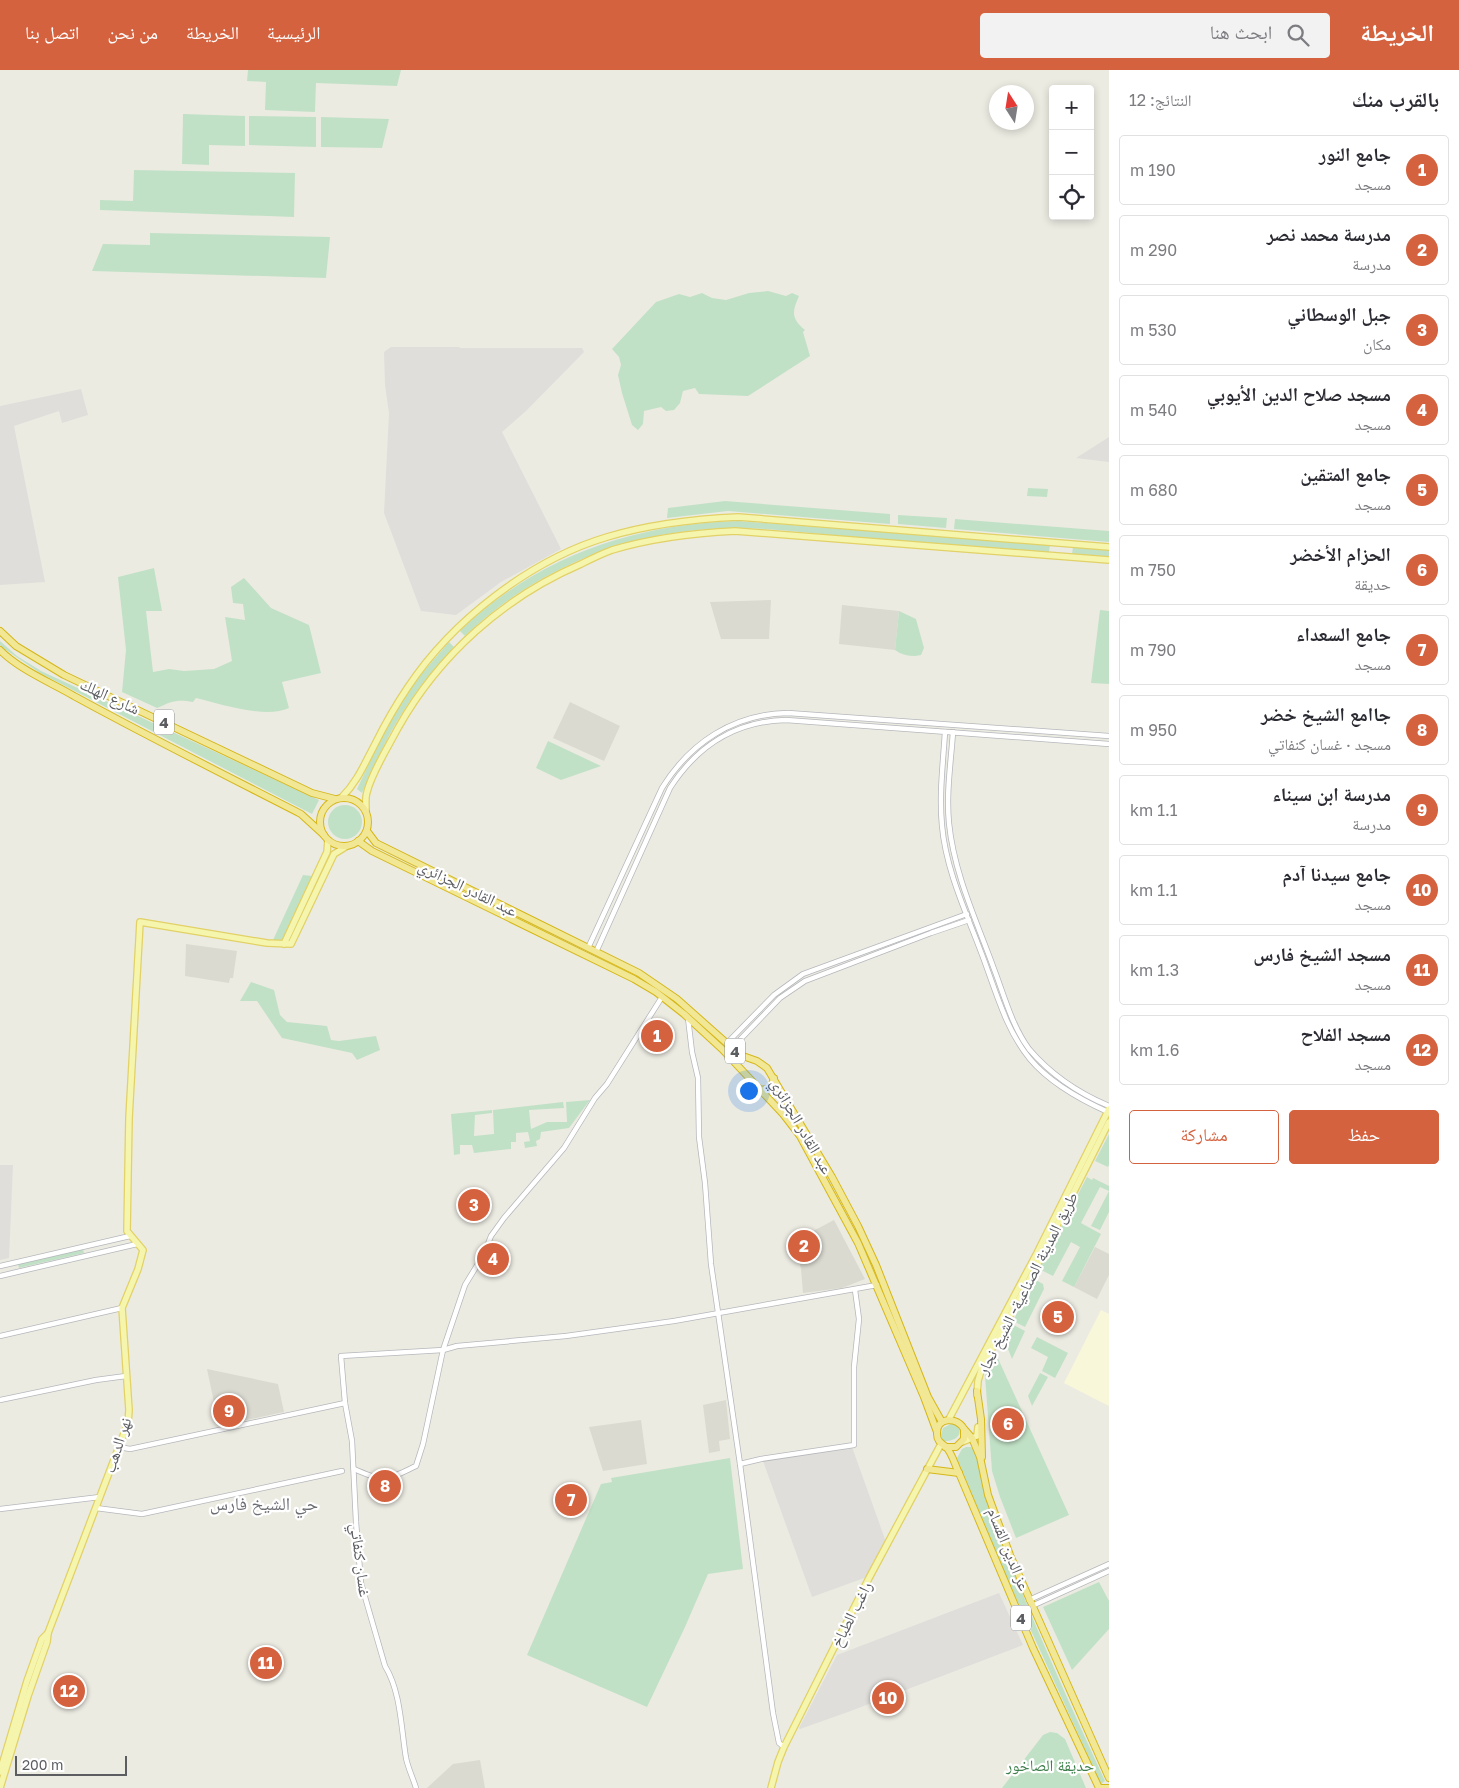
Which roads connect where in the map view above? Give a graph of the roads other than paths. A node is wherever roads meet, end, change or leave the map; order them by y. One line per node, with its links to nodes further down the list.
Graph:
1 (1109, 546): 11 (main road)
2 (1109, 560): 12 (main road)
3 (0, 631): 11 (highway, شارع الهلك / 4)
4 (0, 650): 14 (highway, شارع الهلك / 4)
5 (848, 717): 6 (street); 9 (street); 26 (street)
6 (847, 724): 7 (street); 27 (street)
7 (945, 732): 8 (street); 18 (street)
8 (953, 732): 10 (street); 17 (street)
9 (1109, 736)
10 (1109, 744)
11 (339, 798): 12 (highway); 14 (highway)
12 (366, 811): 13 (highway)
13 (367, 830): 15 (highway); 26 (highway, عبد القادر الجزائري / 4)
14 (326, 837): 16 (highway); 24 (main road)
15 (358, 842): 16 (highway); 29 (highway, عبد القادر الجزائري / 4)
16 (347, 846): 24 (main road)
17 (964, 884): 18 (street); 22 (street)
18 (957, 887): 19 (street)
19 (967, 914): 20 (street); 21 (street)
20 (969, 920): 23 (street); 25 (street)
21 (895, 939): 25 (street); 28 (street)
22 (984, 941): 23 (street); 30 (street)
23 (978, 943): 32 (street)
24 (288, 944): 42 (main road)
25 (897, 945): 31 (street)
26 (588, 948): 27 (highway, عبد القادر الجزائري / 4)
27 (596, 952): 34 (highway, عبد القادر الجزائري / 4)
28 (773, 996): 31 (street); 34 (street)
29 (662, 997): 33 (highway, عبد القادر الجزائري / 4); 55 (street)
30 (1006, 1000): 32 (street); 38 (street)
31 (777, 1001): 34 (street)
32 (1000, 1002): 38 (street)
33 (688, 1017): 36 (highway, عبد القادر الجزائري / 4); 53 (street)
34 (730, 1046): 35 (highway, عبد القادر الجزائري / 4)
35 (757, 1061): 36 (highway); 37 (highway, عبد القادر الجزائري / 4)
36 (746, 1073): 39 (highway, عبد القادر الجزائري / 4)
37 (774, 1078): 39 (highway); 60 (highway, عبد القادر الجزائري / 4)
38 (1068, 1088): 40 (street)
39 (762, 1090): 50 (highway, عبد القادر الجزائري / 4)
40 (1109, 1109): 60 (main road)
41 (1109, 1122): 57 (main road, طريق المدينة الصناعية- الشيخ نجار)
42 (130, 1236): 43 (main road); 44 (street)
43 (137, 1244): 45 (street); 52 (main road, نهر الدهب)
44 (87, 1246): 45 (street); 46 (street)
45 (89, 1256): 48 (street)
46 (15, 1262): 47 (street); 48 (street)
47 (0, 1266)
48 (17, 1272): 49 (street)
49 (0, 1276)
50 (876, 1285): 51 (street); 62 (highway, عبد القادر الجزائري / 4)
51 (855, 1290): 53 (street); 68 (street)
52 (122, 1308): 54 (street); 56 (main road, نهر الدهب)
53 (719, 1313): 55 (street); 68 (street)
54 (0, 1336)
55 (443, 1350): 59 (street, غسان كنفاتي); 69 (street)
56 (126, 1376): 58 (street); 66 (main road, نهر الدهب)
57 (977, 1390): 63 (main road, طريق المدينة الصناعية- الشيخ نجار); 67 (highway)
58 (0, 1400)
59 (345, 1403): 66 (street); 69 (street, غسان كنفاتي)
60 (946, 1421): 61 (highway); 62 (highway)
61 (964, 1428): 63 (highway, عز الدين القسام); 64 (highway)
62 (937, 1432): 65 (highway)
63 (972, 1438): 64 (main road); 67 (highway, عز الدين القسام)
64 (962, 1442): 65 (highway)
65 (943, 1445): 70 (main road, راغب الطباخ); 72 (highway, عز الدين القسام / 4)
66 (119, 1447): 73 (main road, نهر الدهب)
67 (982, 1463): 78 (highway, عز الدين القسام / 4)
68 (740, 1464): 79 (street)
69 (354, 1469): 83 (street, غسان كنفاتي)
70 (927, 1469): 72 (highway); 79 (main road, راغب الطباخ)
71 (342, 1471): 74 (street)
72 (959, 1472): 85 (highway, عز الدين القسام / 4)
73 (100, 1497): 74 (main road, نهر الدهب); 75 (street)
74 (96, 1508): 80 (main road, نهر الدهب)
75 (0, 1509)
76 (1109, 1564): 78 (street)
77 (1109, 1571): 78 (street)
78 (1031, 1603): 81 (highway, عز الدين القسام / 4)
79 (784, 1747): 84 (main road, راغب الطباخ)
80 (1, 1771): 82 (main road, نهر الدهب)
81 (1109, 1778)
82 (0, 1788)
83 (416, 1788)
84 (771, 1788)
85 (1099, 1788): 86 (highway)
86 (1108, 1788)

